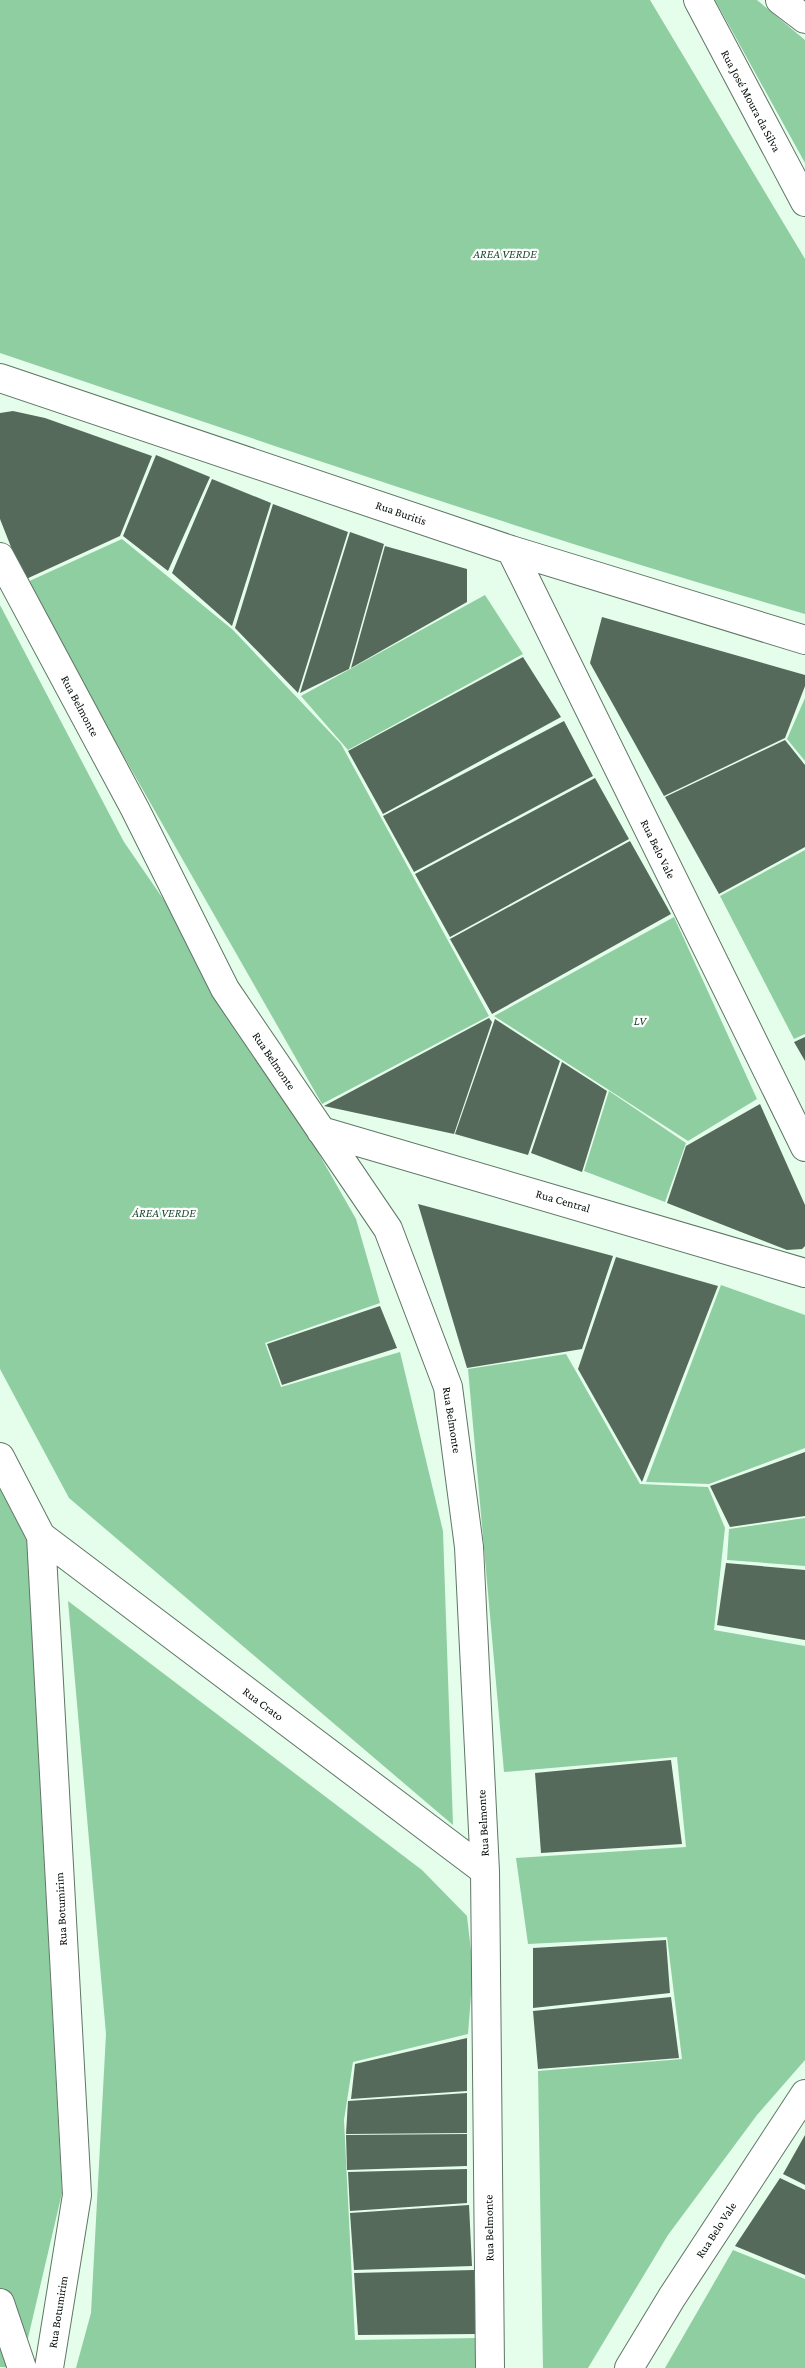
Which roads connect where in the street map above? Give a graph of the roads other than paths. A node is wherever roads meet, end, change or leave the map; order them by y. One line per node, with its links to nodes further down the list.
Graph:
1 (698, 0): 4 (street, Rua José Moura da Silva)
2 (780, 0): 3 (street)
3 (805, 19)
4 (805, 202)
5 (0, 378): 6 (street, Rua Buritis)
6 (511, 550): 8 (street, Rua Buritis); 10 (street, Rua Belo Vale)
7 (0, 557): 9 (street, Rua Belmonte)
8 (805, 640)
9 (321, 1131): 11 (street, Rua Central); 14 (street, Rua Belmonte)
10 (805, 1147)
11 (805, 1273)
12 (0, 1457): 13 (street, Rua Botumirim)
13 (41, 1536): 14 (street, Rua Crato); 18 (street, Rua Botumirim)
14 (485, 1871): 19 (street, Rua Belmonte)
15 (805, 2094): 20 (street, Rua Belo Vale)
16 (0, 2303): 17 (street)
17 (22, 2368)
18 (49, 2368)
19 (490, 2368)
20 (629, 2368)

